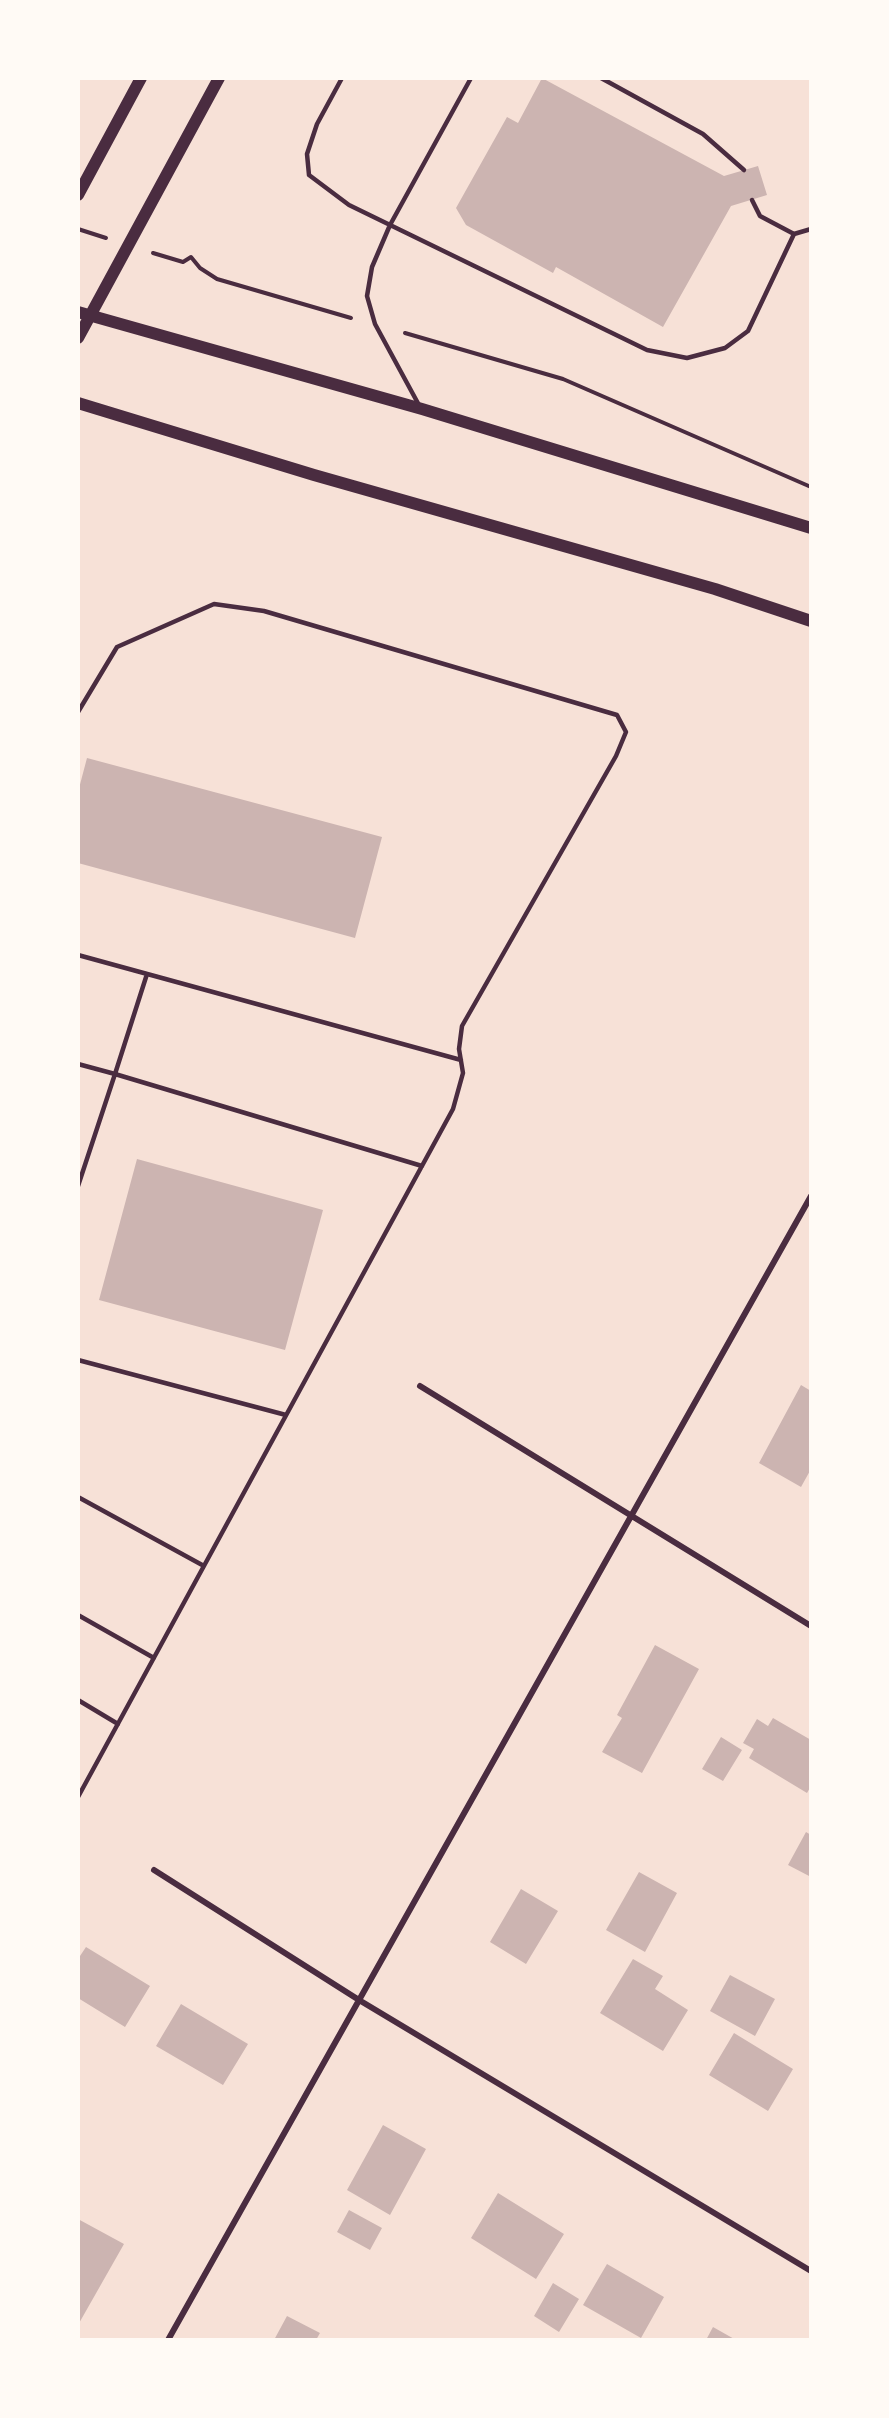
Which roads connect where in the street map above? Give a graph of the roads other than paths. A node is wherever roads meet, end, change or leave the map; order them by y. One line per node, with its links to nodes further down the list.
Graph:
1 (141, 78): 7 (main road)
2 (219, 78): 12 (main road)
3 (342, 78): 9 (lane)
4 (471, 78): 9 (lane)
5 (601, 78): 6 (lane)
6 (744, 170)
7 (78, 195)
8 (752, 200): 11 (lane)
9 (390, 225): 11 (lane); 15 (lane)
10 (811, 229): 11 (lane)
11 (794, 234)
12 (84, 314): 13 (main road); 15 (main road)
13 (78, 338)
14 (78, 403): 17 (main road)
15 (422, 409): 16 (main road)
16 (811, 528)
17 (811, 621)
18 (78, 712): 21 (lane)
19 (78, 954): 20 (lane)
20 (147, 974): 21 (lane); 23 (lane)
21 (461, 1060): 24 (lane)
22 (78, 1064): 23 (lane)
23 (116, 1074): 24 (lane); 25 (lane)
24 (422, 1166): 29 (lane)
25 (78, 1186)
26 (811, 1196): 31 (street)
27 (78, 1360): 29 (lane)
28 (420, 1386): 31 (street)
29 (286, 1415): 32 (lane)
30 (78, 1497): 32 (lane)
31 (630, 1517): 34 (street); 40 (street)
32 (204, 1566): 35 (lane)
33 (78, 1615): 35 (lane)
34 (811, 1626)
35 (154, 1658): 37 (lane)
36 (78, 1700): 37 (lane)
37 (118, 1724): 38 (lane)
38 (78, 1797)
39 (154, 1870): 40 (street)
40 (359, 2000): 41 (street); 42 (street)
41 (811, 2271)
42 (168, 2340)

